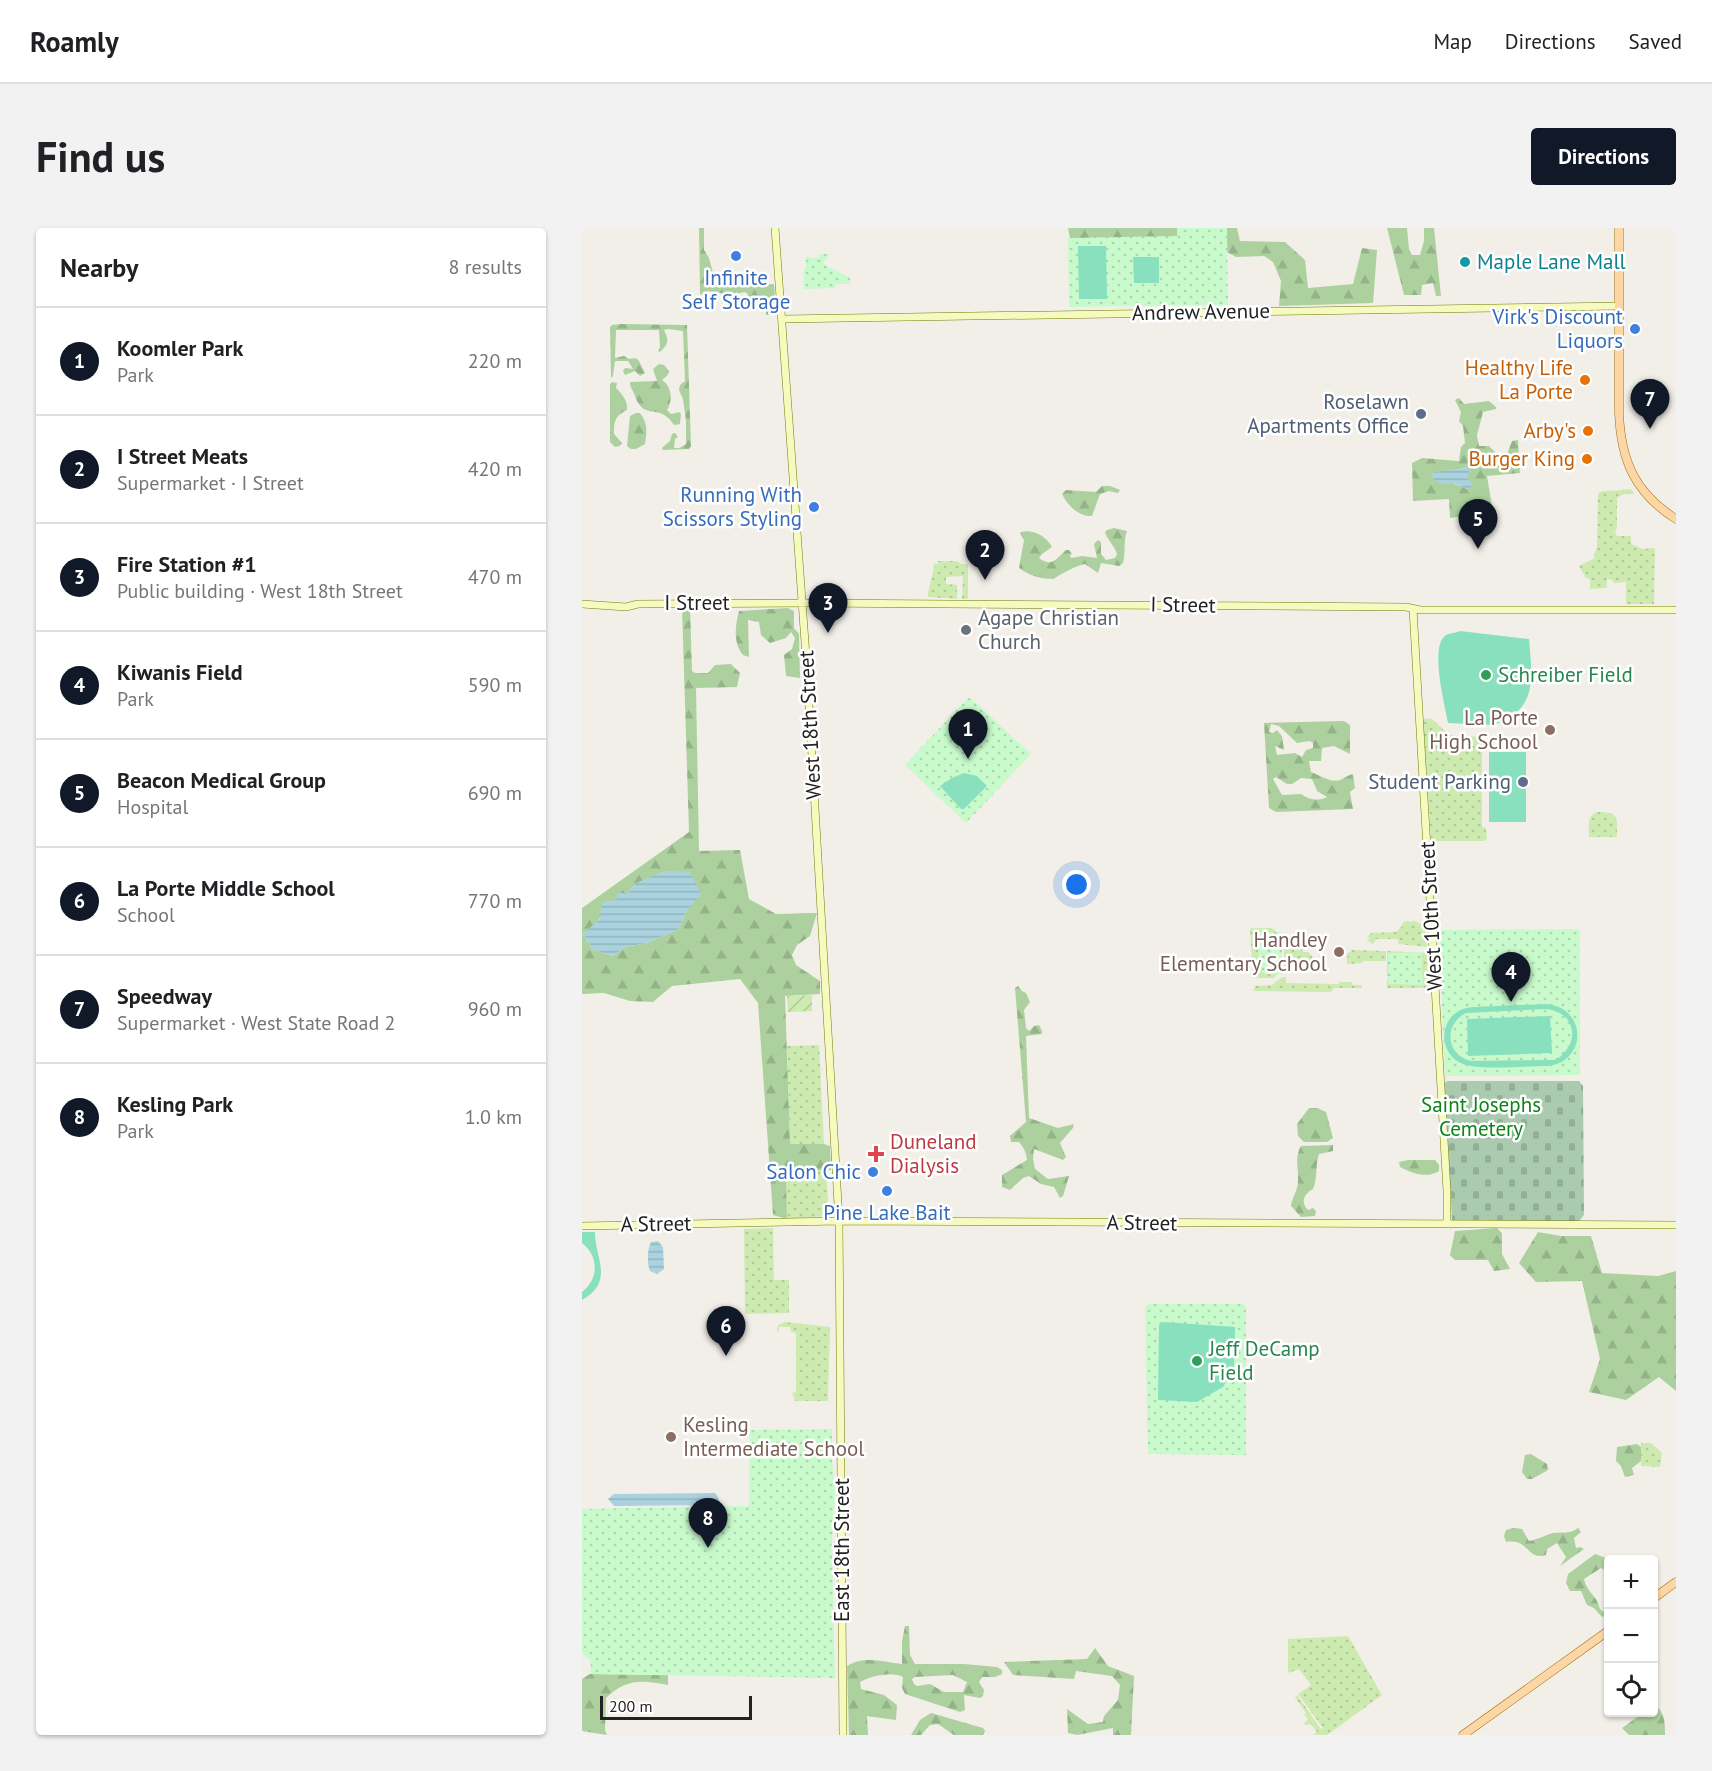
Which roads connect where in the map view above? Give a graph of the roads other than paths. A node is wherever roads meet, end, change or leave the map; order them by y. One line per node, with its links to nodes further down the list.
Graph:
1 (776, 228): 4 (street, West 18th Street)
2 (1619, 228): 3 (main road)
3 (1619, 306): 4 (street, Andrew Avenue); 5 (main road)
4 (783, 319): 6 (street, West 18th Street)
5 (1676, 519)
6 (802, 603): 7 (street, I Street); 8 (street, I Street); 10 (street, West 18th Street)
7 (582, 604)
8 (1413, 609): 9 (street, I Street); 11 (street, West 10th Street)
9 (1676, 610)
10 (839, 1221): 11 (street, A Street); 12 (street, A Street); 17 (street, East 18th Street)
11 (1447, 1224): 13 (street, A Street)
12 (582, 1225)
13 (1676, 1225)
14 (1676, 1582): 15 (main road)
15 (1658, 1595)
16 (1604, 1633): 18 (main road)
17 (843, 1735)
18 (1463, 1735)

